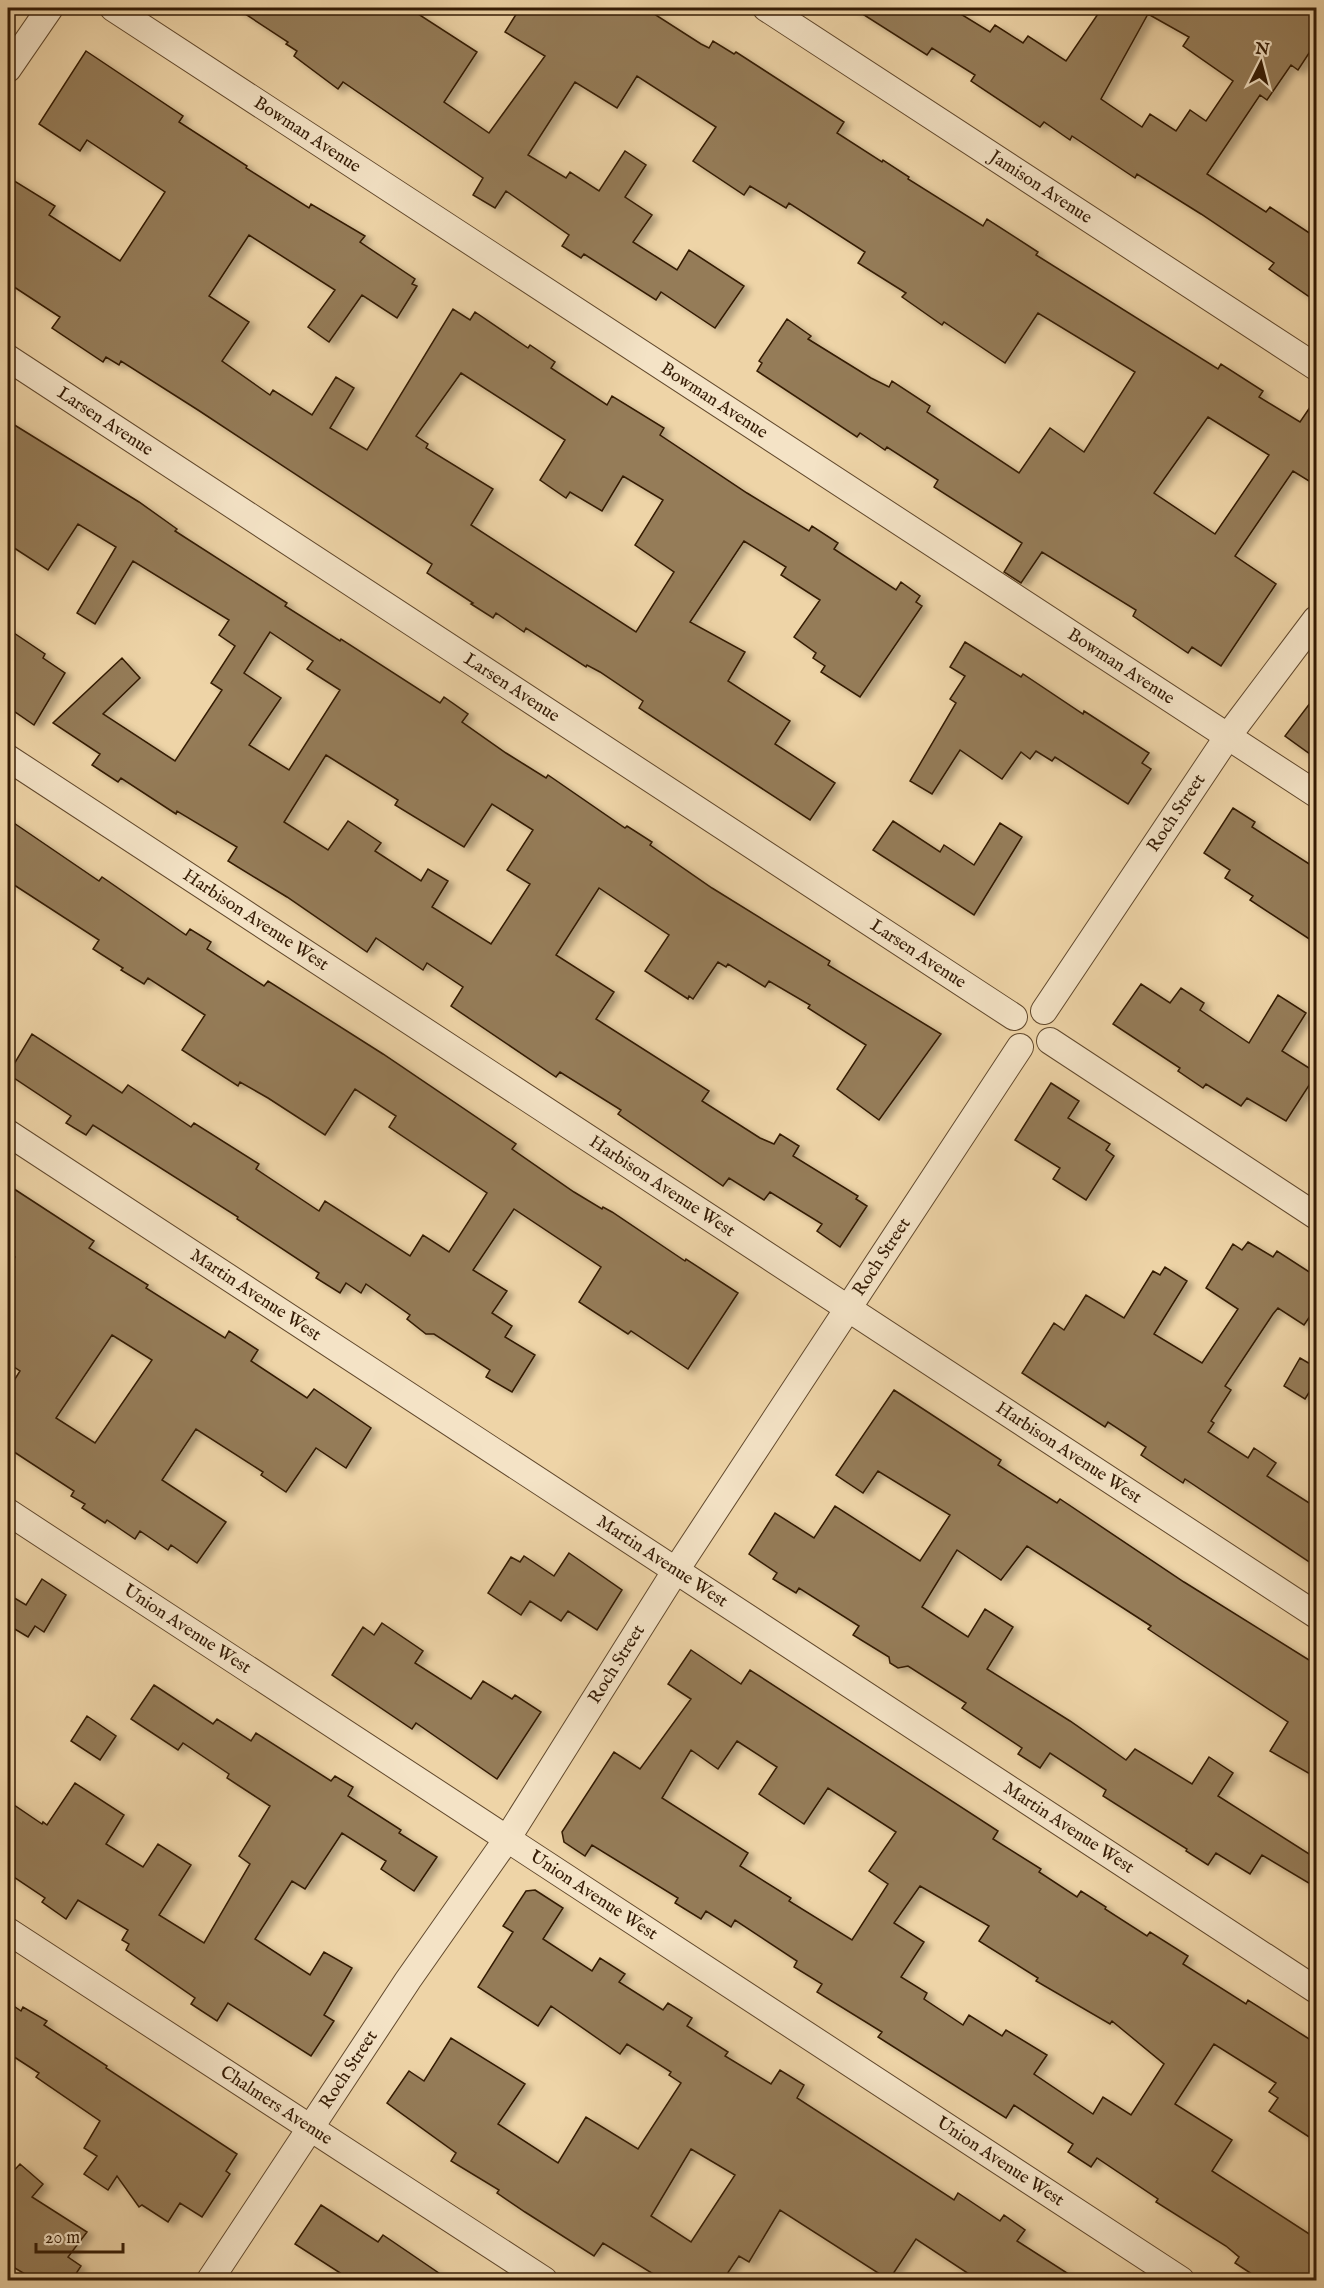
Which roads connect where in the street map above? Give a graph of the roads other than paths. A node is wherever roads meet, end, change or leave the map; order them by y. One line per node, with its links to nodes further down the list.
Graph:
1 (50, 8): 4 (street)
2 (113, 8): 8 (street, Bowman Avenue)
3 (766, 8): 6 (street, Jamison Avenue)
4 (8, 69)
5 (8, 358): 12 (street, Larsen Avenue)
6 (1317, 367)
7 (1317, 619): 8 (street, Roch Street)
8 (1228, 736): 10 (street, Bowman Avenue); 11 (street, Roch Street)
9 (8, 758): 17 (street, Harbison Avenue West)
10 (1317, 794)
11 (1044, 1011): 12 (street); 13 (street)
12 (1014, 1017): 14 (street)
13 (1050, 1041): 14 (street); 16 (street)
14 (1020, 1047): 17 (street, Roch Street)
15 (8, 1133): 19 (street, Martin Avenue West)
16 (1317, 1216)
17 (849, 1309): 19 (street, Roch Street); 20 (street, Harbison Avenue West)
18 (8, 1512): 21 (street, Union Avenue West)
19 (676, 1570): 21 (street, Roch Street); 23 (street, Martin Avenue West)
20 (1317, 1615)
21 (507, 1839): 24 (street, Roch Street); 27 (street, Union Avenue West)
22 (8, 1931): 24 (street, Chalmers Avenue)
23 (1317, 1990)
24 (309, 2128): 25 (street, Roch Street); 26 (street, Chalmers Avenue)
25 (210, 2280)
26 (544, 2280)
27 (1181, 2280)

